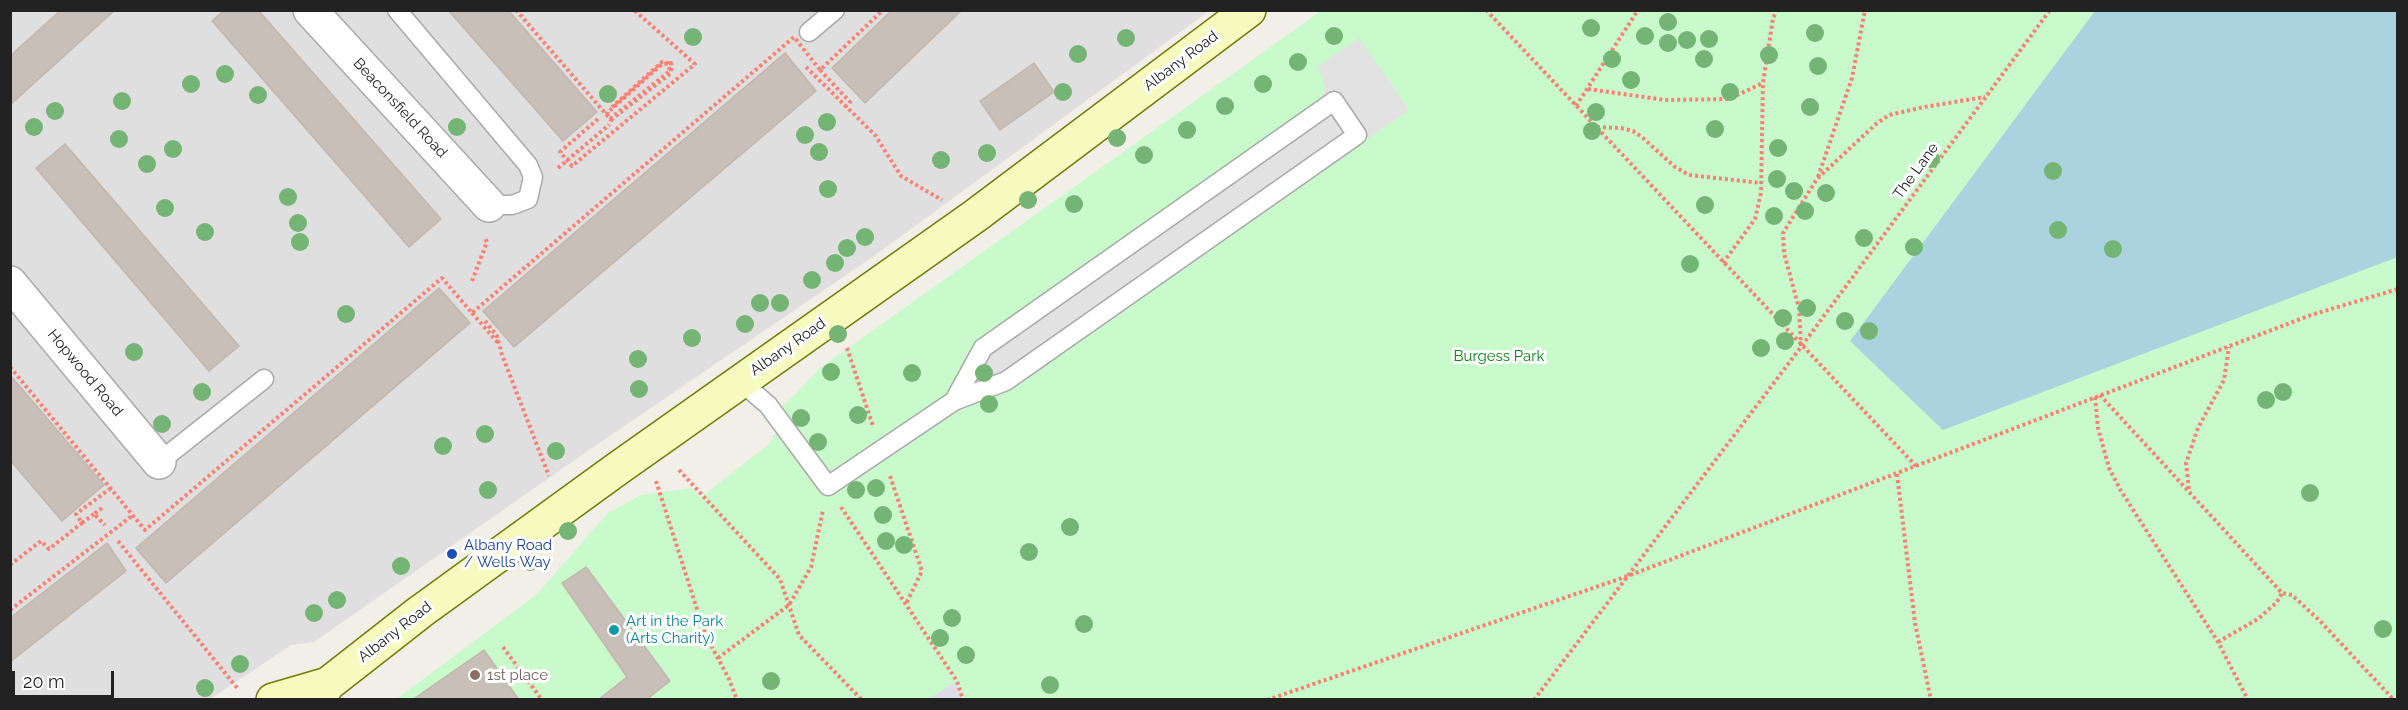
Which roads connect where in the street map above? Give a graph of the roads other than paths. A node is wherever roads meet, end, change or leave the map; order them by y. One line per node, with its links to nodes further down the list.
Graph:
1 (310, 10): 6 (street, Beaconsfield Road)
2 (397, 10): 6 (lane)
3 (835, 10): 5 (lane)
4 (1249, 10): 9 (main road, Albany Road)
5 (809, 32)
6 (489, 205)
7 (10, 284): 11 (street, Hopwood Road)
8 (264, 379): 11 (lane)
9 (740, 381): 10 (lane); 12 (main road, Albany Road)
10 (954, 401): 10 (lane)
11 (159, 462)
12 (323, 692): 13 (main road, Albany Road)
13 (273, 699)

